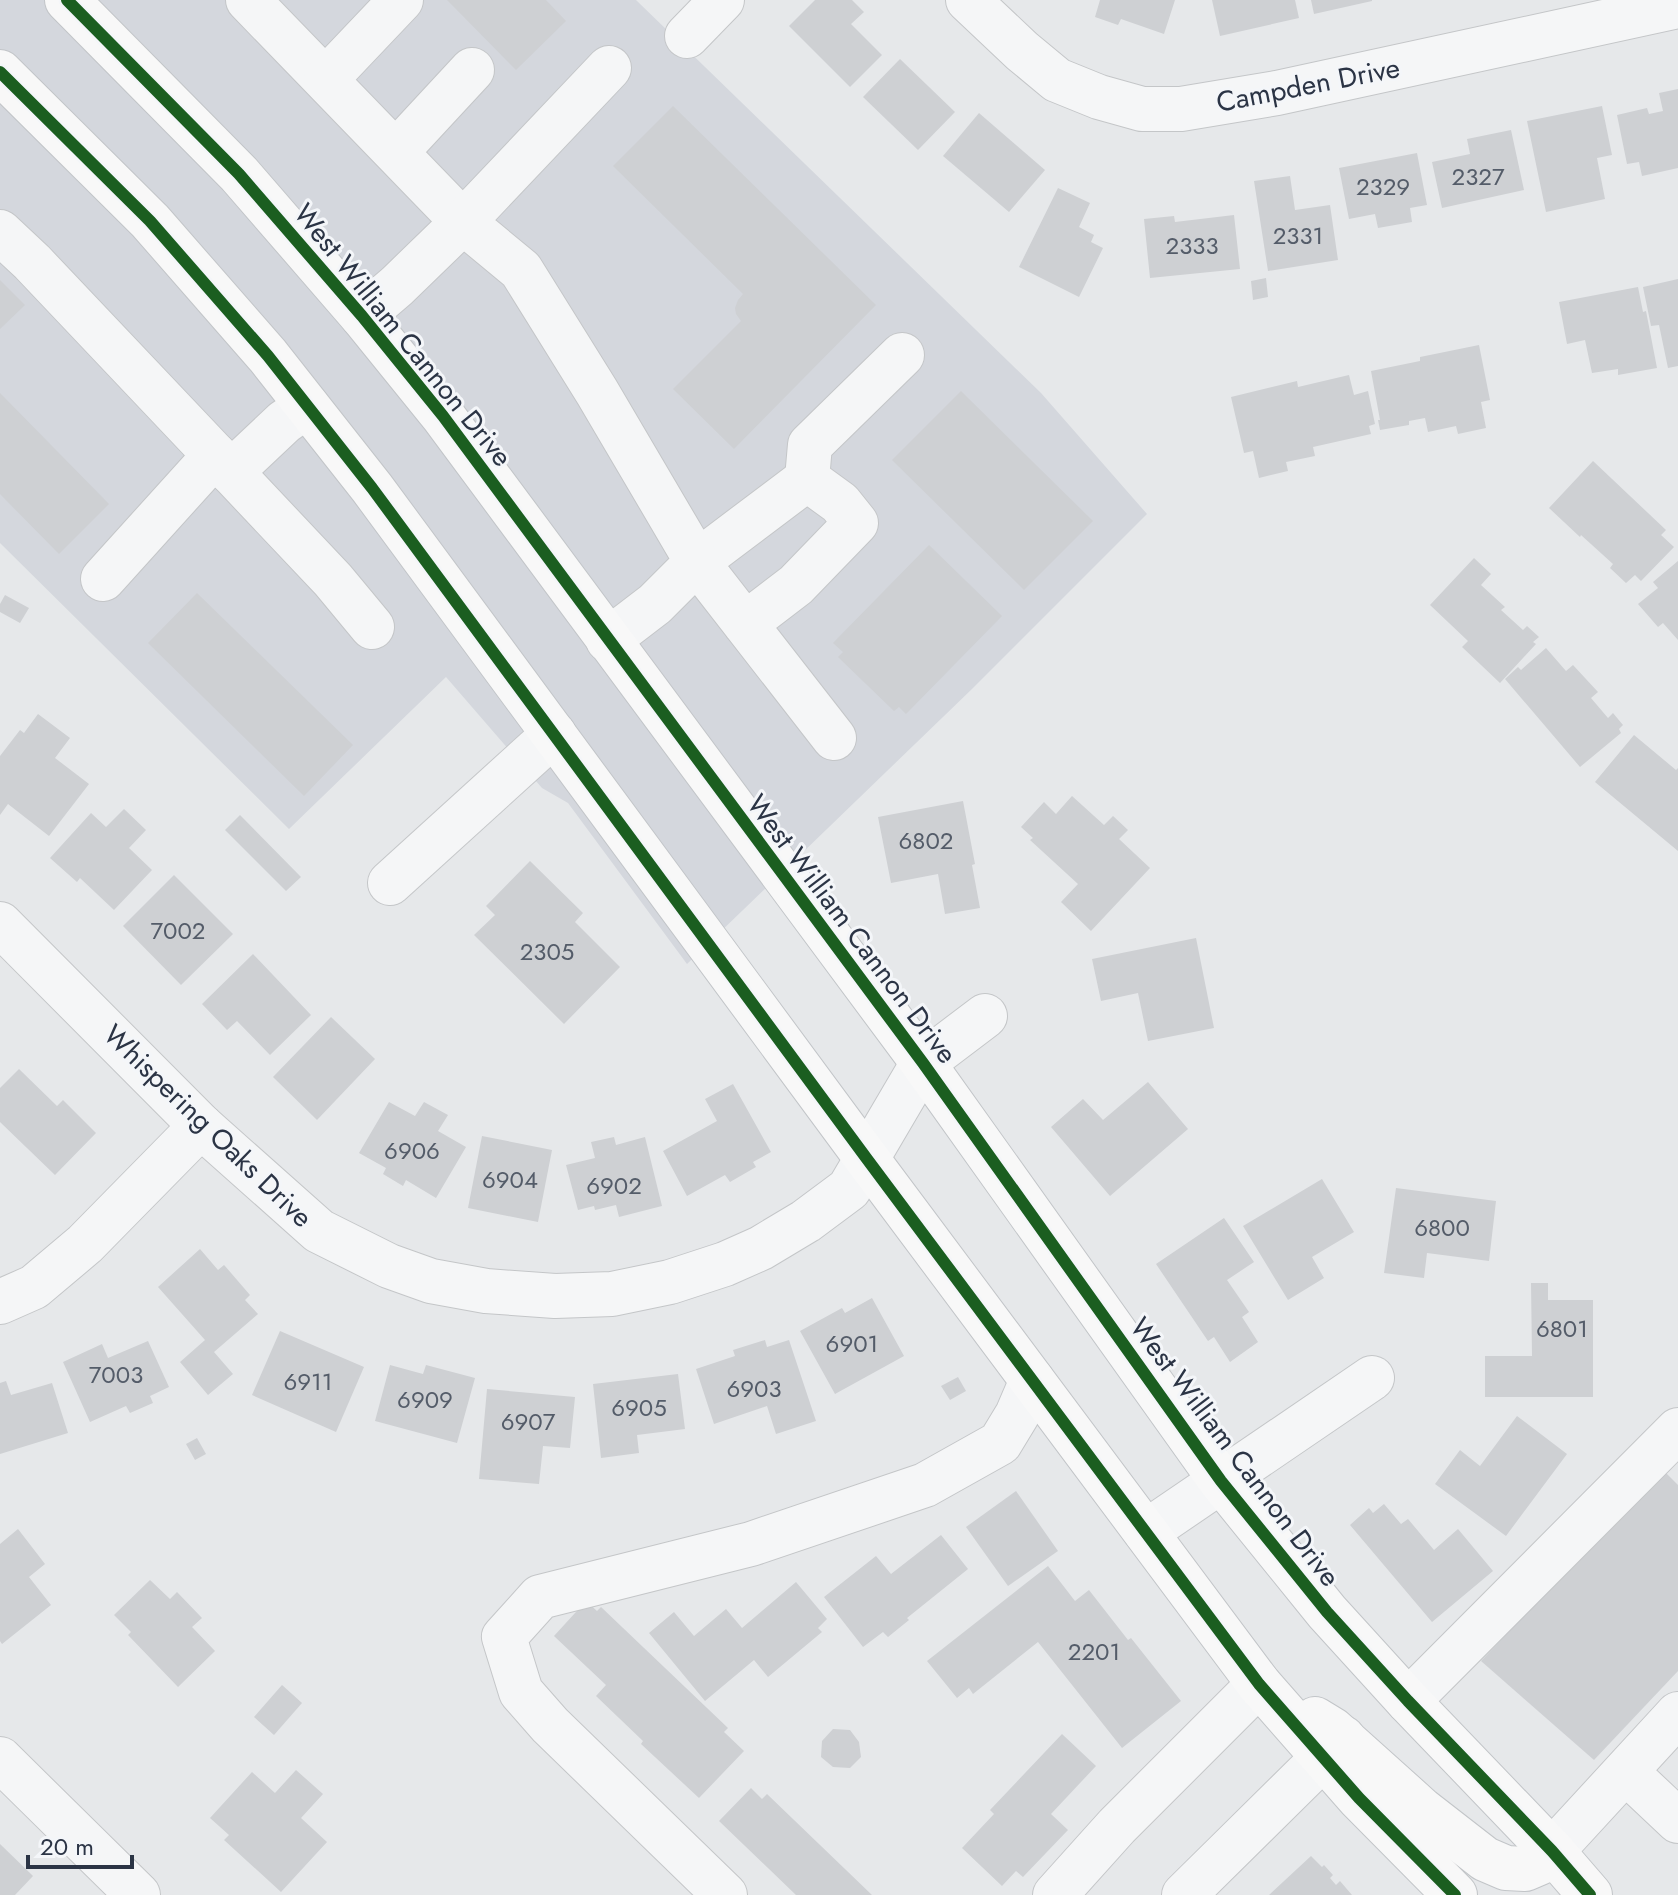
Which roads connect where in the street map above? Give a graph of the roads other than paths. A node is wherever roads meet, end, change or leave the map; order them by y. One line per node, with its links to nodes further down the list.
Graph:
1 (67, 0): 15 (main road, West William Cannon Drive)
2 (248, 0): 11 (street)
3 (401, 0): 11 (street)
4 (722, 0): 7 (street)
5 (968, 0): 6 (street, Campden Drive)
6 (1678, 6)
7 (687, 36)
8 (609, 68): 13 (street)
9 (472, 70): 12 (street)
10 (0, 72): 17 (main road)
11 (326, 79): 12 (street)
12 (396, 152): 13 (street)
13 (463, 222): 15 (street); 20 (street)
14 (0, 232): 18 (street)
15 (362, 316): 24 (main road, West William Cannon Drive)
16 (902, 355): 19 (street)
17 (307, 406): 18 (street); 25 (main road)
18 (223, 464): 21 (street); 23 (street)
19 (807, 479): 20 (street); 22 (street)
20 (697, 562): 22 (street); 24 (street)
21 (103, 579)
22 (745, 624): 26 (street)
23 (372, 627)
24 (608, 640): 30 (main road, West William Cannon Drive)
25 (554, 734): 27 (street); 32 (main road)
26 (834, 738)
27 (390, 883)
28 (0, 924): 31 (street, Whispering Oaks Drive)
29 (985, 1016): 30 (street)
30 (923, 1063): 32 (street, Whispering Oaks Drive); 37 (main road, West William Cannon Drive)
31 (201, 1126): 32 (street, Whispering Oaks Drive); 33 (street)
32 (867, 1159): 35 (main road)
33 (0, 1302)
34 (1372, 1378): 37 (street)
35 (1032, 1380): 38 (main road); 48 (street)
36 (1678, 1430): 40 (street)
37 (1221, 1481): 38 (street); 40 (main road, West William Cannon Drive)
38 (1146, 1532): 39 (main road)
39 (1259, 1684): 42 (main road); 49 (street)
40 (1408, 1701): 46 (main road, West William Cannon Drive)
41 (1678, 1714): 44 (street)
42 (1333, 1748): 46 (main road); 50 (street); 51 (main road)
43 (0, 1759): 47 (street)
44 (1626, 1772): 45 (street); 46 (street)
45 (1678, 1821)
46 (1552, 1851): 52 (main road, West William Cannon Drive)
47 (122, 1890)
48 (725, 1895)
49 (1055, 1895)
50 (1184, 1895)
51 (1455, 1895)
52 (1590, 1895)

